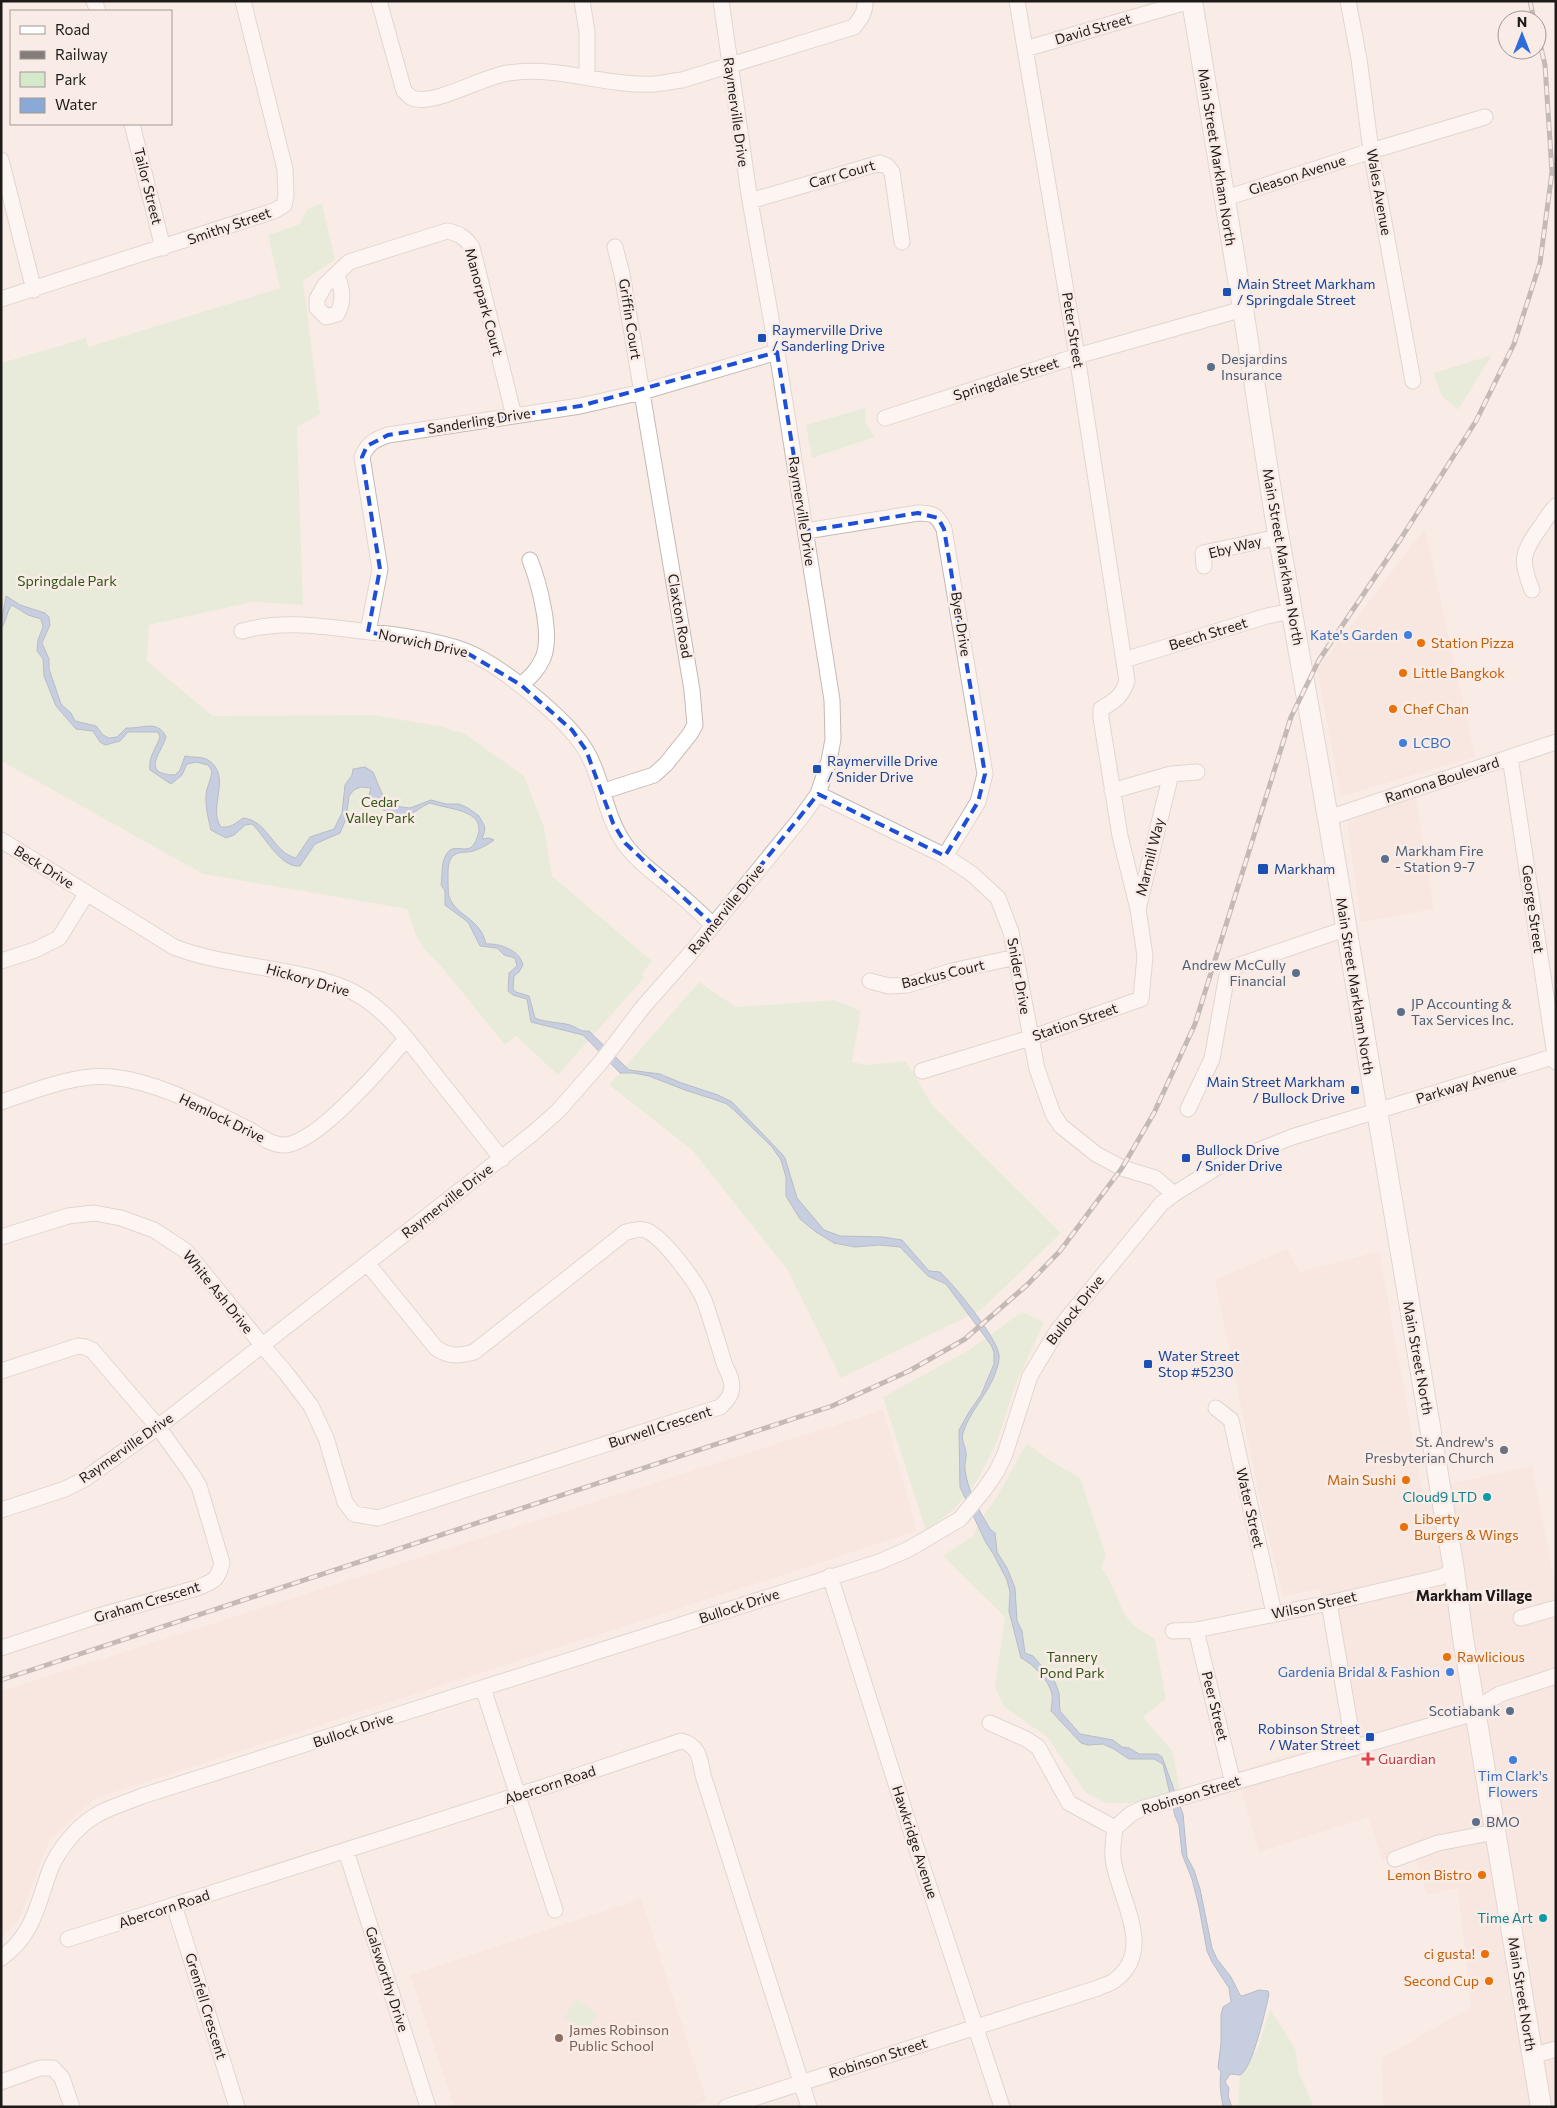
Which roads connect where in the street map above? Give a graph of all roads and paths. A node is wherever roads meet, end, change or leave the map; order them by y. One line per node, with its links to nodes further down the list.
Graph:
1 (243, 1): 20 (street, Smithy Street)
2 (379, 1): 11 (street)
3 (582, 1): 11 (street)
4 (721, 1): 10 (street, Raymerville Drive)
5 (865, 1): 10 (street)
6 (1017, 1): 9 (street, Peter Street)
7 (1191, 1): 9 (street, David Street); 16 (main road, Main Street Markham North)
8 (1348, 1): 14 (street, Wales Avenue)
9 (1025, 49): 26 (street, Peter Street)
10 (729, 65): 11 (street); 17 (street, Raymerville Drive)
11 (587, 76)
12 (1485, 117): 14 (street, Gleason Avenue)
13 (132, 125): 20 (street, Tailor Street)
14 (1371, 151): 16 (street, Gleason Avenue); 27 (street, Wales Avenue)
15 (1, 160): 22 (street)
16 (1223, 199): 24 (main road, Main Street Markham North)
17 (750, 201): 18 (street, Carr Court); 25 (street, Raymerville Drive)
18 (902, 242)
19 (615, 247): 28 (street, Griffin Court)
20 (163, 248): 22 (street, Smithy Street)
21 (336, 275): 29 (street, Manorpark Court)
22 (34, 290): 23 (street, Smithy Street)
23 (1, 299)
24 (1243, 309): 26 (street, Springdale Street); 33 (main road, Main Street Markham North)
25 (777, 352): 28 (street, Sanderling Drive); 32 (street, Raymerville Drive)
26 (1077, 356): 30 (street, Springdale Street); 40 (street, Peter Street)
27 (1413, 381)
28 (642, 392): 29 (street, Sanderling Drive); 46 (street, Claxton Road)
29 (514, 416): 39 (street, Sanderling Drive)
30 (885, 418)
31 (1556, 506): 36 (street)
32 (806, 531): 48 (street, Raymerville Drive); 51 (street, Byer Drive)
33 (1279, 537): 35 (street, Eby Way); 37 (main road, Main Street Markham North)
34 (530, 560): 41 (street)
35 (1204, 566)
36 (1532, 590)
37 (1292, 611): 40 (street, Beech Street); 49 (main road, Main Street Markham North)
38 (242, 631): 39 (street, Norwich Drive)
39 (368, 632): 41 (street, Norwich Drive)
40 (1124, 660): 47 (street, Marmill Way)
41 (521, 685): 46 (street, Norwich Drive)
42 (1556, 742): 43 (street, Ramona Boulevard)
43 (1510, 757): 49 (street, Ramona Boulevard); 61 (street, George Street)
44 (1197, 772): 45 (street)
45 (1170, 774): 47 (street); 53 (street, Marmill Way)
46 (604, 791): 54 (street, Norwich Drive)
47 (1112, 791): 53 (street, Marmill Way)
48 (818, 794): 51 (street, Snider Drive); 54 (street, Raymerville Drive)
49 (1328, 818): 55 (main road, Main Street Markham North)
50 (1, 840): 52 (street, Beck Drive)
51 (945, 856): 56 (street, Snider Drive)
52 (87, 893): 57 (street); 60 (street, Hickory Drive)
53 (1138, 909): 59 (street, Station Street)
54 (713, 925): 66 (street, Raymerville Drive)
55 (1345, 929): 64 (street); 65 (main road, Main Street Markham North)
56 (1016, 957): 58 (street, Backus Court); 59 (street, Snider Drive)
57 (1, 961)
58 (870, 980)
59 (1030, 1038): 62 (street, Station Street); 67 (street, Snider Drive)
60 (406, 1039): 63 (street, Hemlock Drive); 66 (street, Hickory Drive)
61 (1555, 1058): 65 (street, Parkway Avenue)
62 (922, 1072)
63 (1, 1102)
64 (1188, 1109)
65 (1376, 1112): 67 (street, Bullock Drive); 75 (main road, Main Street North)
66 (502, 1159): 69 (street, Raymerville Drive)
67 (1174, 1194): 76 (street, Bullock Drive)
68 (1, 1237): 70 (street, White Ash Drive)
69 (367, 1263): 70 (street, Raymerville Drive); 70 (street, Burwell Crescent)
70 (262, 1346): 73 (street, Raymerville Drive)
71 (1, 1371): 73 (street, Graham Crescent)
72 (1216, 1408): 79 (street, Water Street)
73 (158, 1427): 74 (street, Raymerville Drive); 83 (street, Graham Crescent)
74 (1, 1510)
75 (1454, 1570): 77 (street, Wilson Street); 86 (main road, Main Street North)
76 (830, 1576): 85 (street, Bullock Drive); 99 (street, Hawkridge Avenue)
77 (1328, 1603): 79 (street, Wilson Street); 88 (street)
78 (1556, 1608): 80 (street)
79 (1274, 1613): 81 (street, Wilson Street)
80 (1521, 1618)
81 (1196, 1630): 82 (street, Wilson Street); 89 (street, Peer Street)
82 (1172, 1631)
83 (1, 1648)
84 (1556, 1676): 86 (street, Robinson Street)
85 (483, 1688): 90 (street); 98 (street, Bullock Drive)
86 (1475, 1709): 88 (street, Robinson Street); 92 (main road, Main Street North)
87 (990, 1723): 91 (street)
88 (1354, 1748): 89 (street, Robinson Street)
89 (1233, 1783): 91 (street, Robinson Street)
90 (518, 1795): 93 (street, Abercorn Road); 96 (street); 103 (street, Abercorn Road)
91 (1115, 1828): 99 (street, Robinson Street)
92 (1495, 1832): 94 (street); 101 (main road, Main Street North)
93 (346, 1851): 95 (street, Abercorn Road); 106 (street, Galsworthy Drive)
94 (1395, 1859)
95 (174, 1906): 97 (street, Abercorn Road); 105 (street, Grenfell Crescent)
96 (555, 1910)
97 (68, 1939)
98 (1, 1958)
99 (976, 2026): 103 (street, Robinson Street); 109 (street, Hawkridge Avenue)
100 (1556, 2049): 101 (street)
101 (1532, 2056): 110 (main road, Main Street North)
102 (1, 2082): 104 (street)
103 (802, 2082): 107 (street, Robinson Street); 108 (street)
104 (72, 2107)
105 (237, 2107)
106 (428, 2107)
107 (726, 2107)
108 (809, 2107)
109 (1002, 2107)
110 (1541, 2107)

